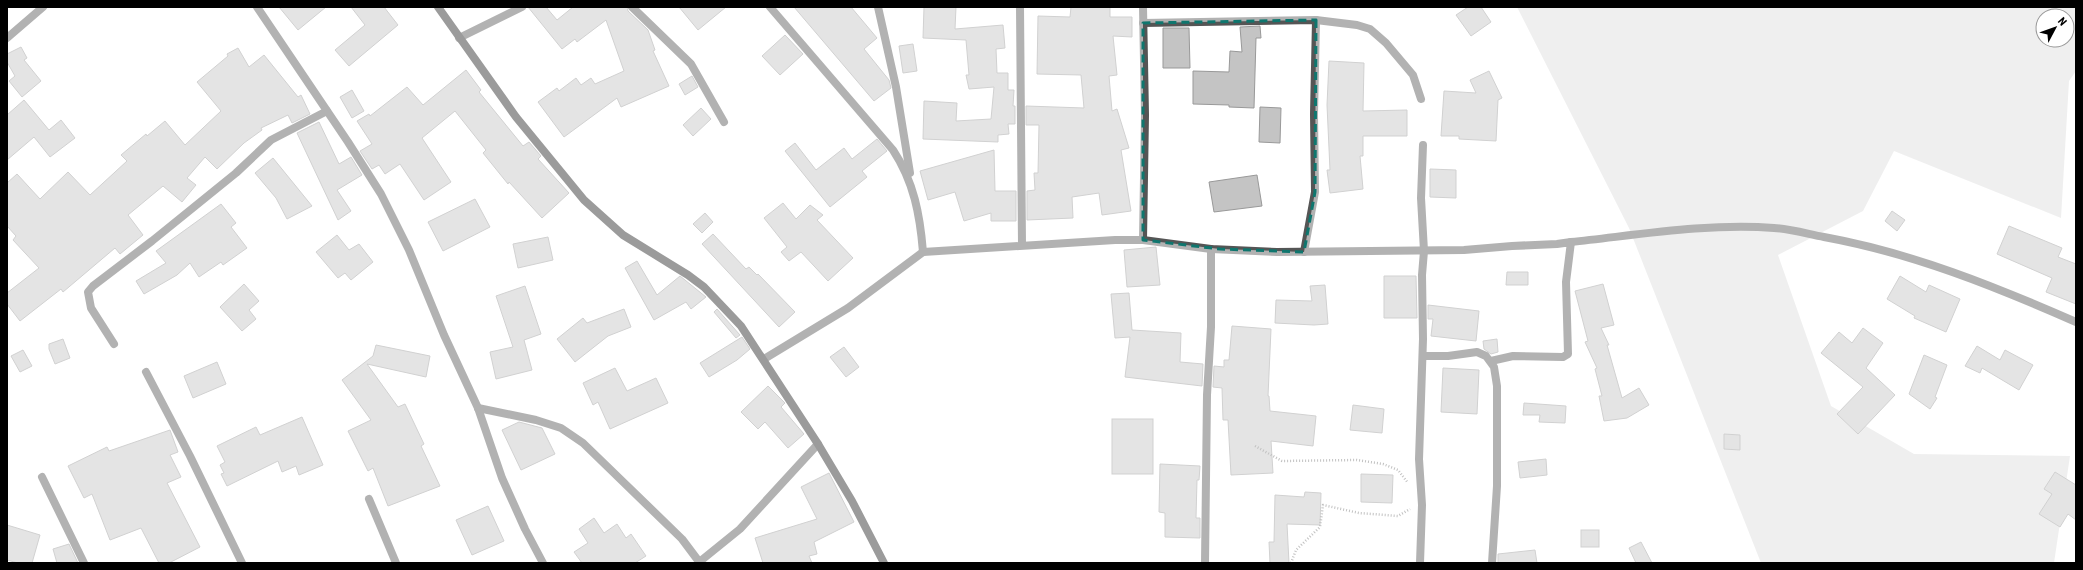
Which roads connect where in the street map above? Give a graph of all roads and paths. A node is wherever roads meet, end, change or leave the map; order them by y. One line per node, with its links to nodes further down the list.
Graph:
1 (43, 7): 12 (street)
2 (257, 7): 15 (street)
3 (438, 7): 13 (street)
4 (522, 7): 13 (street)
5 (632, 7): 16 (street)
6 (770, 7): 18 (street)
7 (878, 7): 18 (street)
8 (1020, 7): 21 (street)
9 (1143, 7): 11 (street)
10 (1316, 20): 11 (street); 14 (street); 25 (street)
11 (1143, 23): 19 (street)
12 (7, 38)
13 (459, 38): 29 (street)
14 (1421, 98)
15 (326, 110): 27 (street); 32 (street)
16 (724, 122)
17 (1423, 145): 23 (street)
18 (911, 184): 24 (street)
19 (1143, 240): 21 (street); 22 (street)
20 (1571, 242): 23 (street); 26 (street); 30 (street)
21 (1022, 245): 24 (street)
22 (1211, 248): 25 (street); 45 (street)
23 (1424, 251): 25 (street); 28 (street)
24 (923, 252): 29 (street)
25 (1304, 252)
26 (2076, 322)
27 (114, 344)
28 (1423, 356): 30 (street); 47 (street)
29 (764, 359): 33 (street)
30 (1491, 361): 48 (street)
31 (146, 372): 40 (street)
32 (478, 408): 42 (street); 43 (street)
33 (818, 444): 43 (street); 44 (street)
34 (1255, 446): 36 (path)
35 (42, 478): 39 (street)
36 (1410, 484)
37 (369, 499): 41 (street)
38 (1413, 504): 46 (path)
39 (84, 563)
40 (242, 563)
41 (396, 563)
42 (543, 563)
43 (699, 563)
44 (884, 563)
45 (1205, 563)
46 (1291, 563)
47 (1420, 563)
48 (1492, 563)

